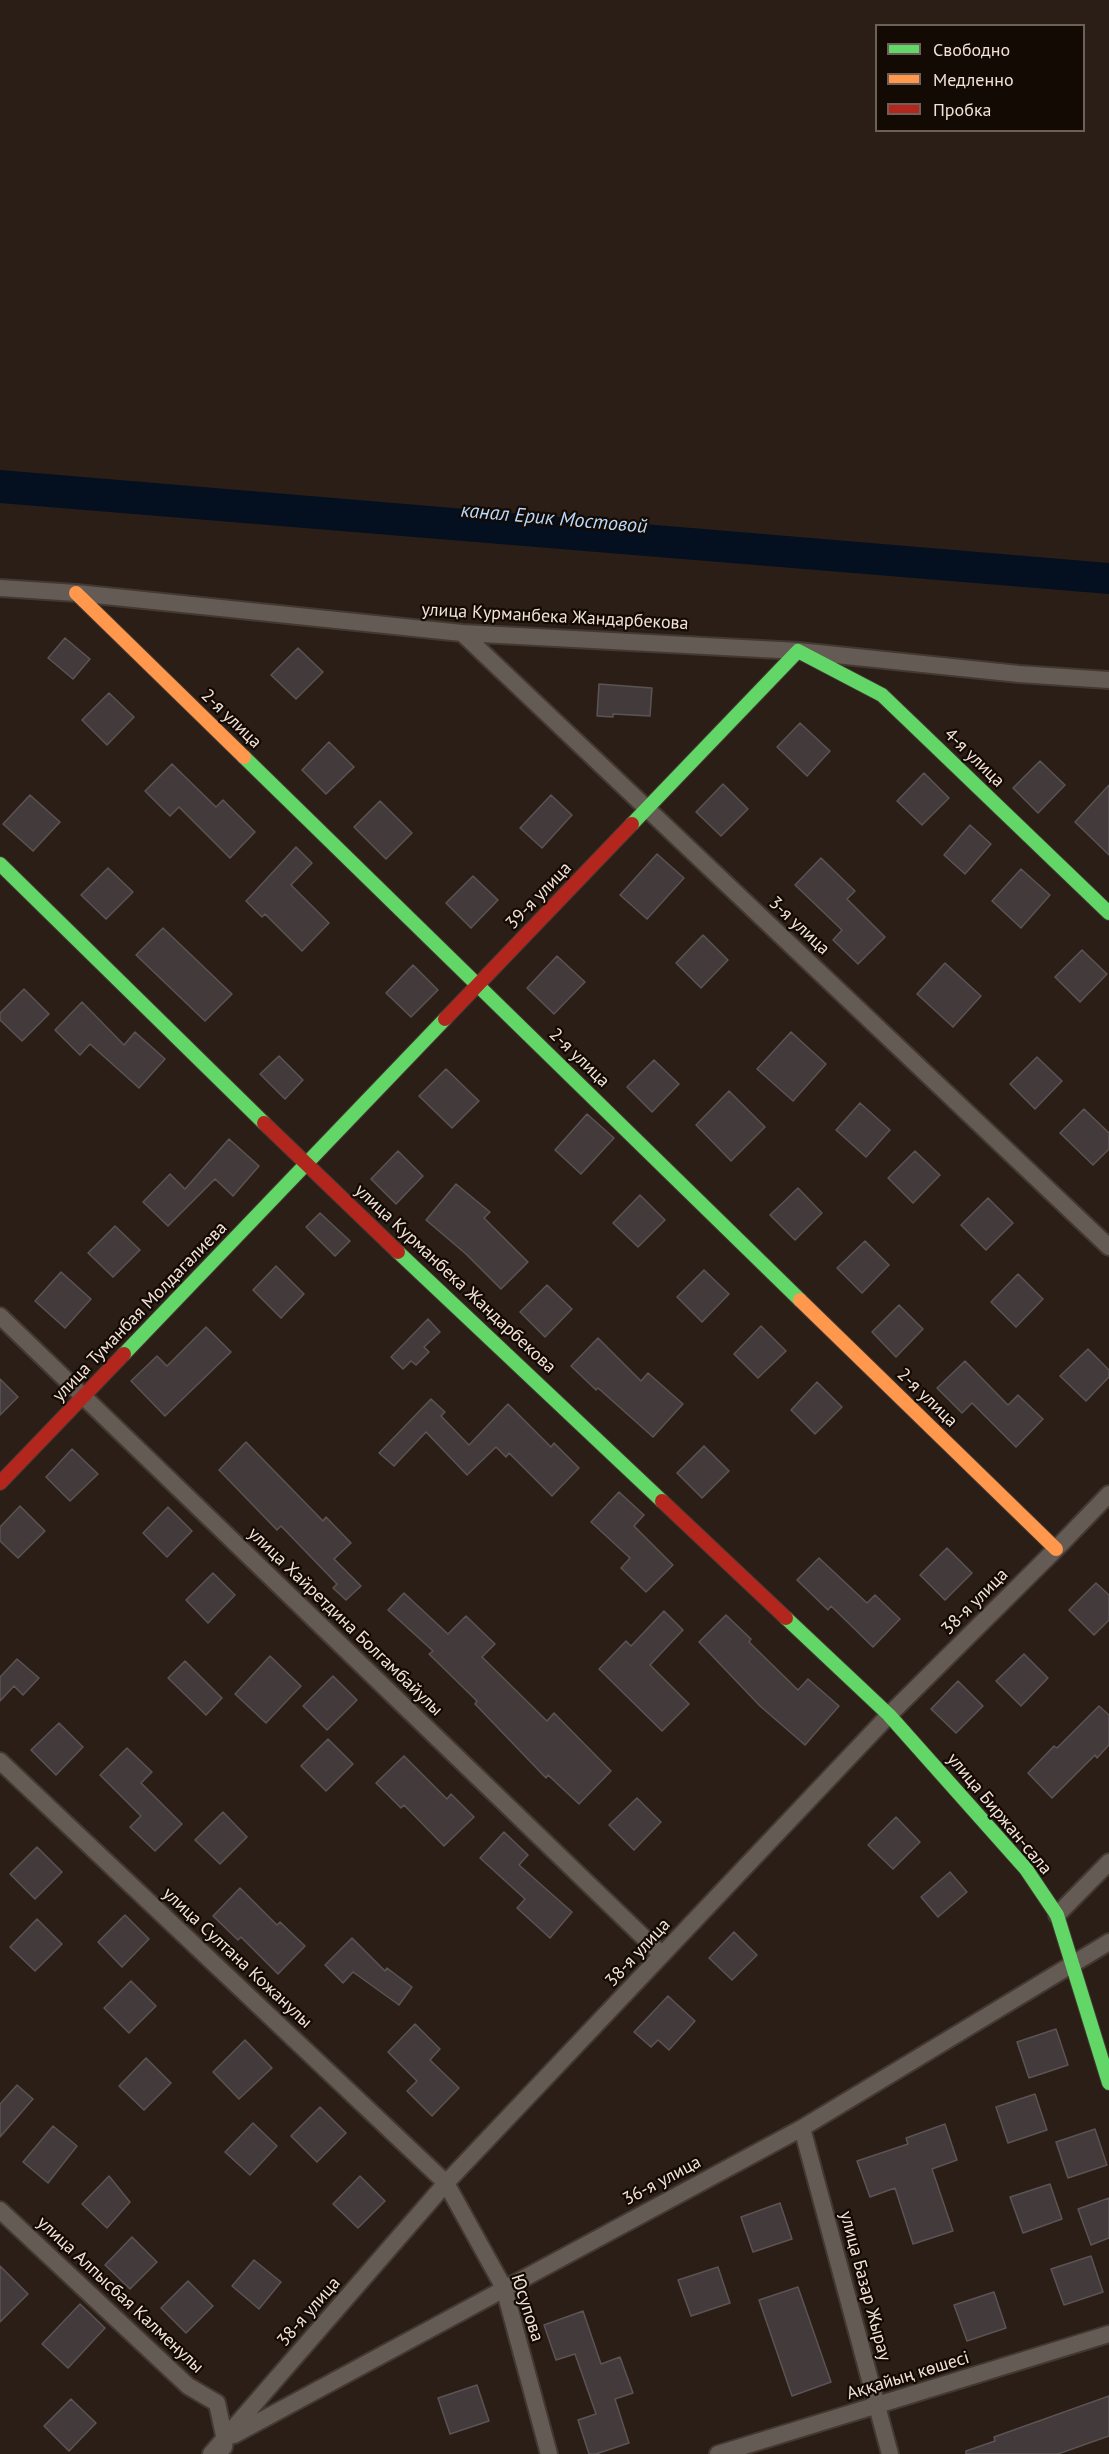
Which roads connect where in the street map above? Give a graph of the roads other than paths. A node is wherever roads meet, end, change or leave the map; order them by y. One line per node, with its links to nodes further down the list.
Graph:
1 (0, 588): 2 (street, улица Курманбека Жандарбекова)
2 (76, 593): 3 (street, улица Курманбека Жандарбекова); 9 (street, 2-я улица)
3 (462, 633): 4 (street, улица Курманбека Жандарбекова); 6 (street, 3-я улица)
4 (798, 651): 5 (street, улица Курманбека Жандарбекова); 6 (street, 39-я улица); 8 (street, 4-я улица)
5 (1109, 680)
6 (647, 809): 9 (street, 39-я улица); 11 (street, 3-я улица)
7 (0, 864): 10 (street, улица Курманбека Жандарбекова)
8 (1109, 913)
9 (478, 985): 10 (street, 39-я улица); 16 (street, 2-я улица)
10 (306, 1165): 13 (street, улица Туманбая Молдагалиева); 17 (street, улица Курманбека Жандарбекова)
11 (1109, 1247)
12 (0, 1316): 13 (street, улица Хайретдина Болгамбайулы)
13 (83, 1397): 14 (street, улица Туманбая Молдагалиева); 22 (street, улица Хайретдина Болгамбайулы)
14 (0, 1483)
15 (1109, 1494): 16 (street, 38-я улица)
16 (1056, 1549): 17 (street, 38-я улица)
17 (889, 1715): 20 (street, улица Биржан-сала); 22 (street, 38-я улица)
18 (0, 1761): 26 (street, улица Султана Кожанулы)
19 (1109, 1862): 20 (street)
20 (1057, 1915): 23 (street, улица Биржан-сала)
21 (1109, 1942): 23 (street, 36-я улица)
22 (662, 1955): 26 (street, 38-я улица)
23 (1073, 1963): 24 (street, улица Биржан-сала); 25 (street, 36-я улица)
24 (1109, 2083)
25 (802, 2128): 28 (street, 36-я улица); 30 (street, улица Базар Жырау)
26 (446, 2183): 28 (street, Юсупова); 31 (street, 38-я улица)
27 (0, 2210): 31 (street, улица Алпысбая Калменулы)
28 (504, 2288): 31 (street, 36-я улица); 33 (street, Юсупова)
29 (1109, 2334): 30 (street, Аққайың көшесі)
30 (877, 2405): 34 (street, Аққайың көшесі); 35 (street, улица Базар Жырау)
31 (224, 2447): 32 (street, 38-я улица)
32 (211, 2454)
33 (549, 2454)
34 (718, 2454)
35 (890, 2454)

